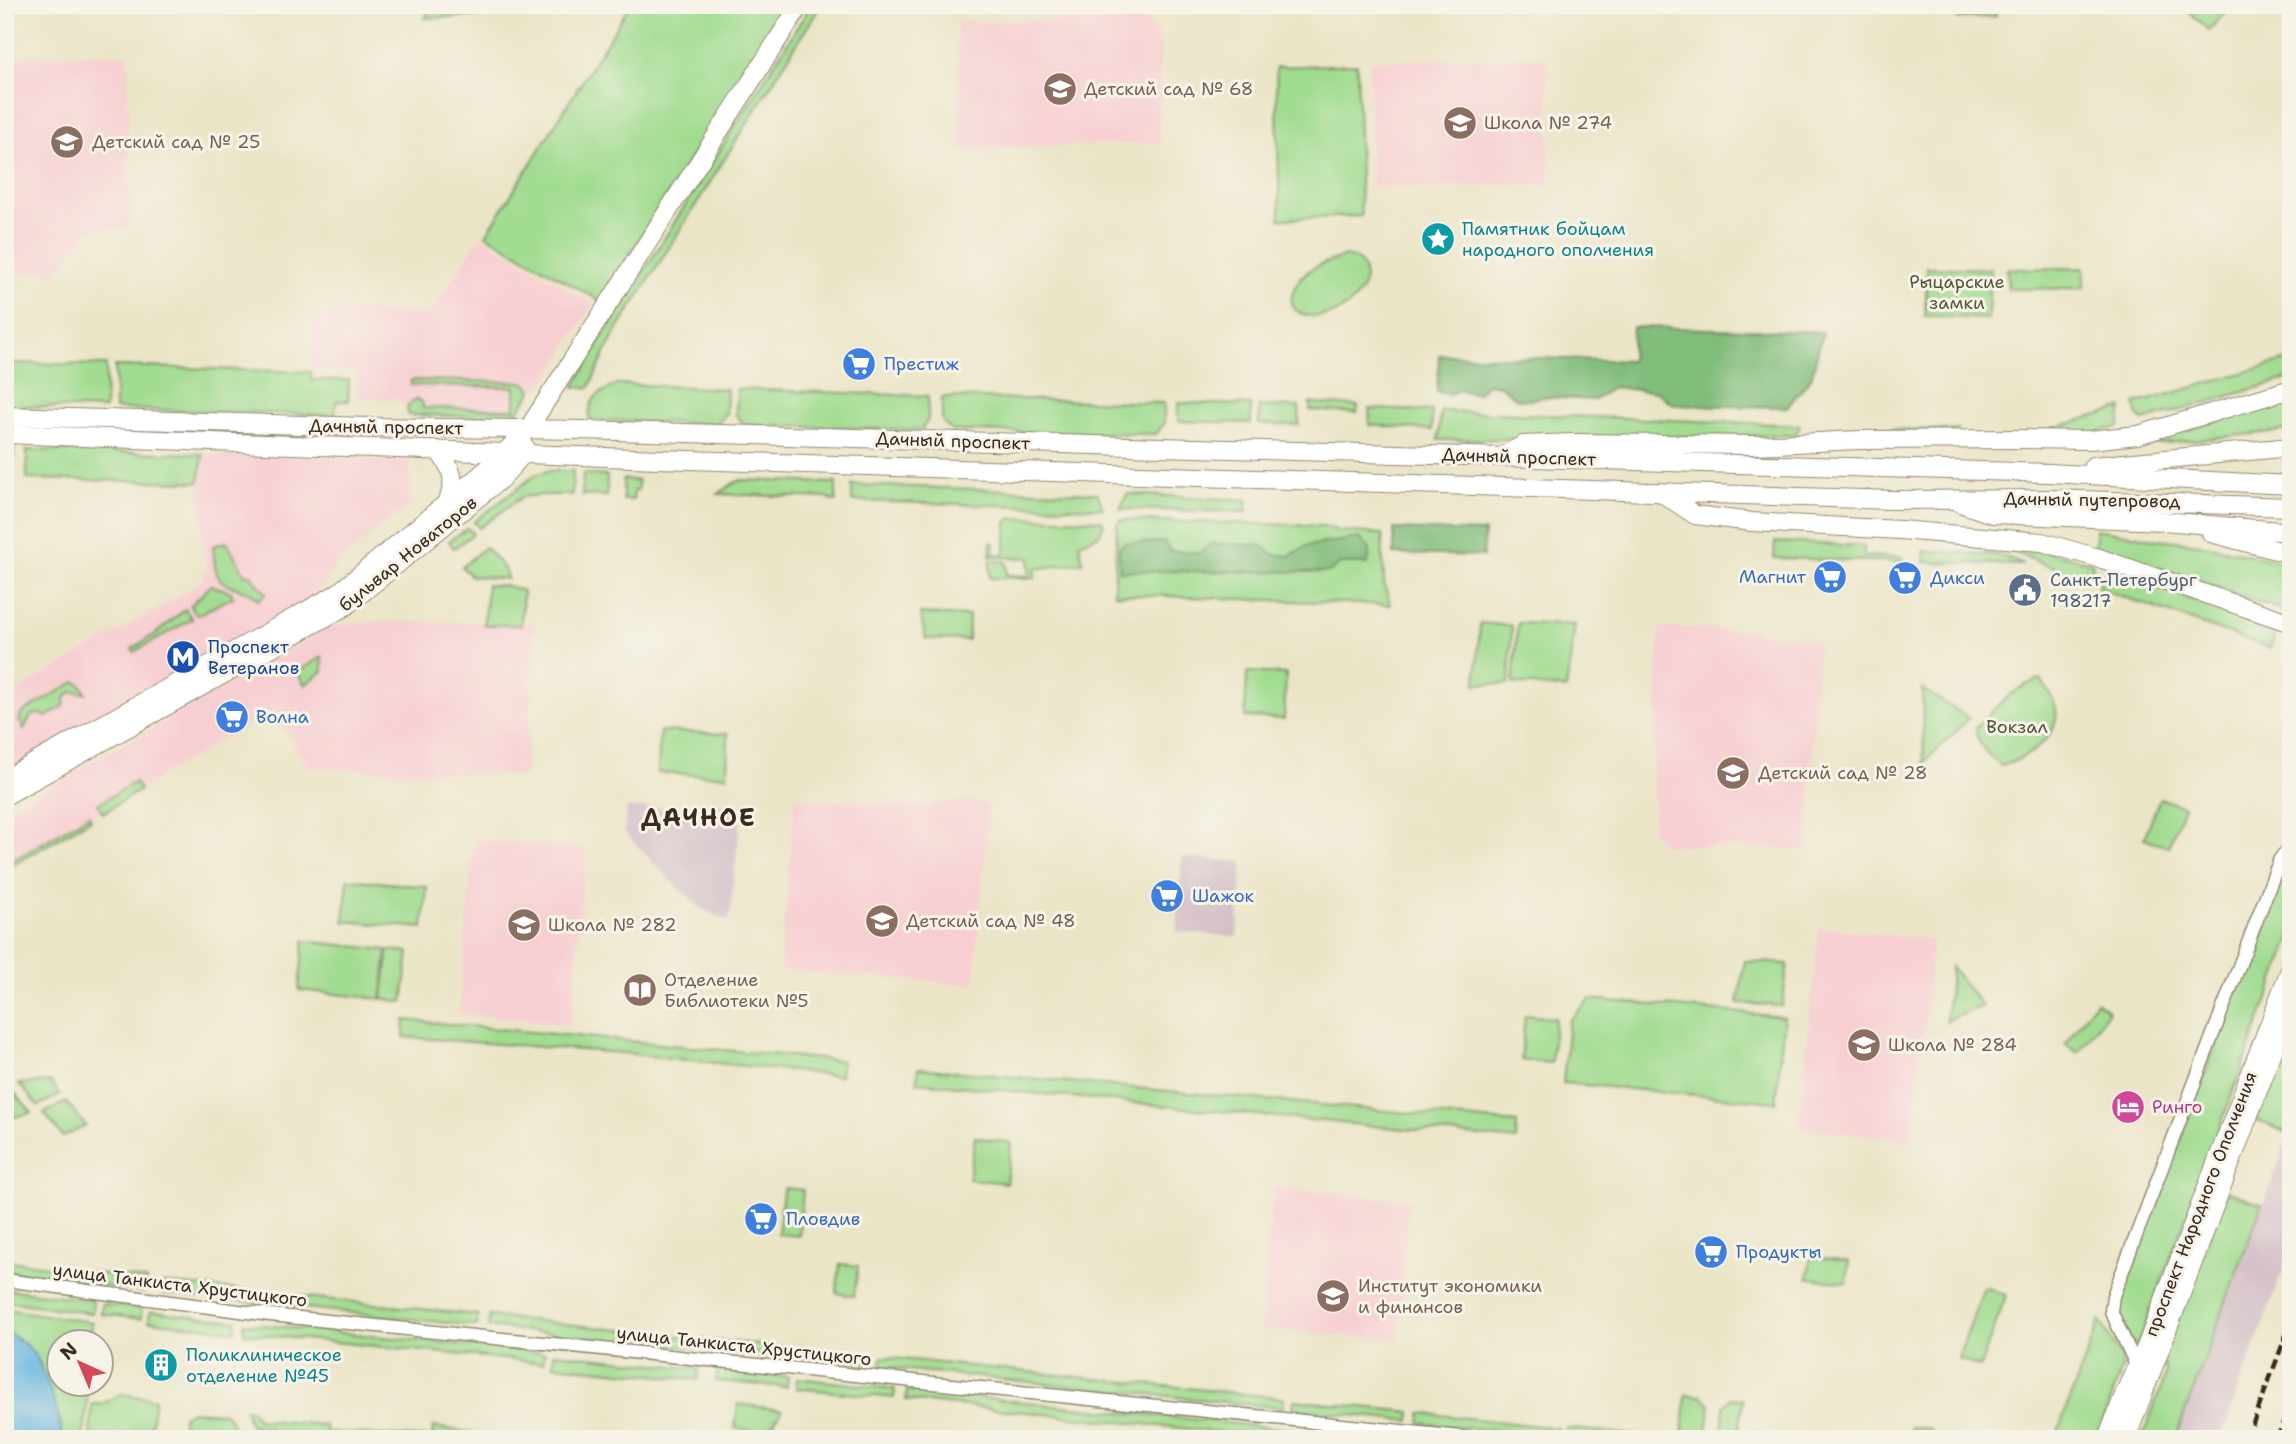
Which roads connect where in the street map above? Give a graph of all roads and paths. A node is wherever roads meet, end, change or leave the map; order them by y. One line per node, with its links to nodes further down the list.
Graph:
1 (800, 5): 4 (main road, бульвар Новаторов)
2 (2291, 389): 10 (main road)
3 (5, 416): 4 (main road, Дачный проспект)
4 (528, 429): 8 (main road, бульвар Новаторов); 9 (main road, бульвар Новаторов); 10 (main road, Дачный проспект)
5 (5, 434): 7 (main road, Дачный проспект)
6 (2291, 447): 12 (main road)
7 (437, 450): 8 (main road, Дачный проспект); 17 (main road)
8 (505, 452): 9 (main road, Дачный проспект); 17 (main road, бульвар Новаторов)
9 (524, 453): 14 (main road, Дачный проспект); 24 (main road, бульвар Новаторов)
10 (1501, 457): 11 (main road, Дачный проспект)
11 (1900, 469): 12 (main road, Дачный путепровод)
12 (2048, 473): 13 (main road, Дачный путепровод)
13 (2291, 485)
14 (1660, 492): 16 (main road, Дачный проспект); 22 (main road)
15 (1947, 498): 16 (main road, Дачный путепровод); 18 (main road, Дачный путепровод); 19 (main road)
16 (1894, 500)
17 (446, 504): 23 (main road, бульвар Новаторов)
18 (2291, 506)
19 (2164, 521): 20 (main road); 21 (main road)
20 (2291, 532)
21 (2291, 554)
22 (2291, 623)
23 (5, 779)
24 (5, 796)
25 (2291, 846): 29 (street)
26 (2291, 967): 29 (main road, проспект Народного Ополчения)
27 (2291, 1004): 32 (main road, проспект Народного Ополчения)
28 (5, 1280): 30 (street, улица Танкиста Хрустицкого)
29 (2137, 1367): 31 (main road, проспект Народного Ополчения)
30 (1479, 1439)
31 (2107, 1439)
32 (2126, 1439)

